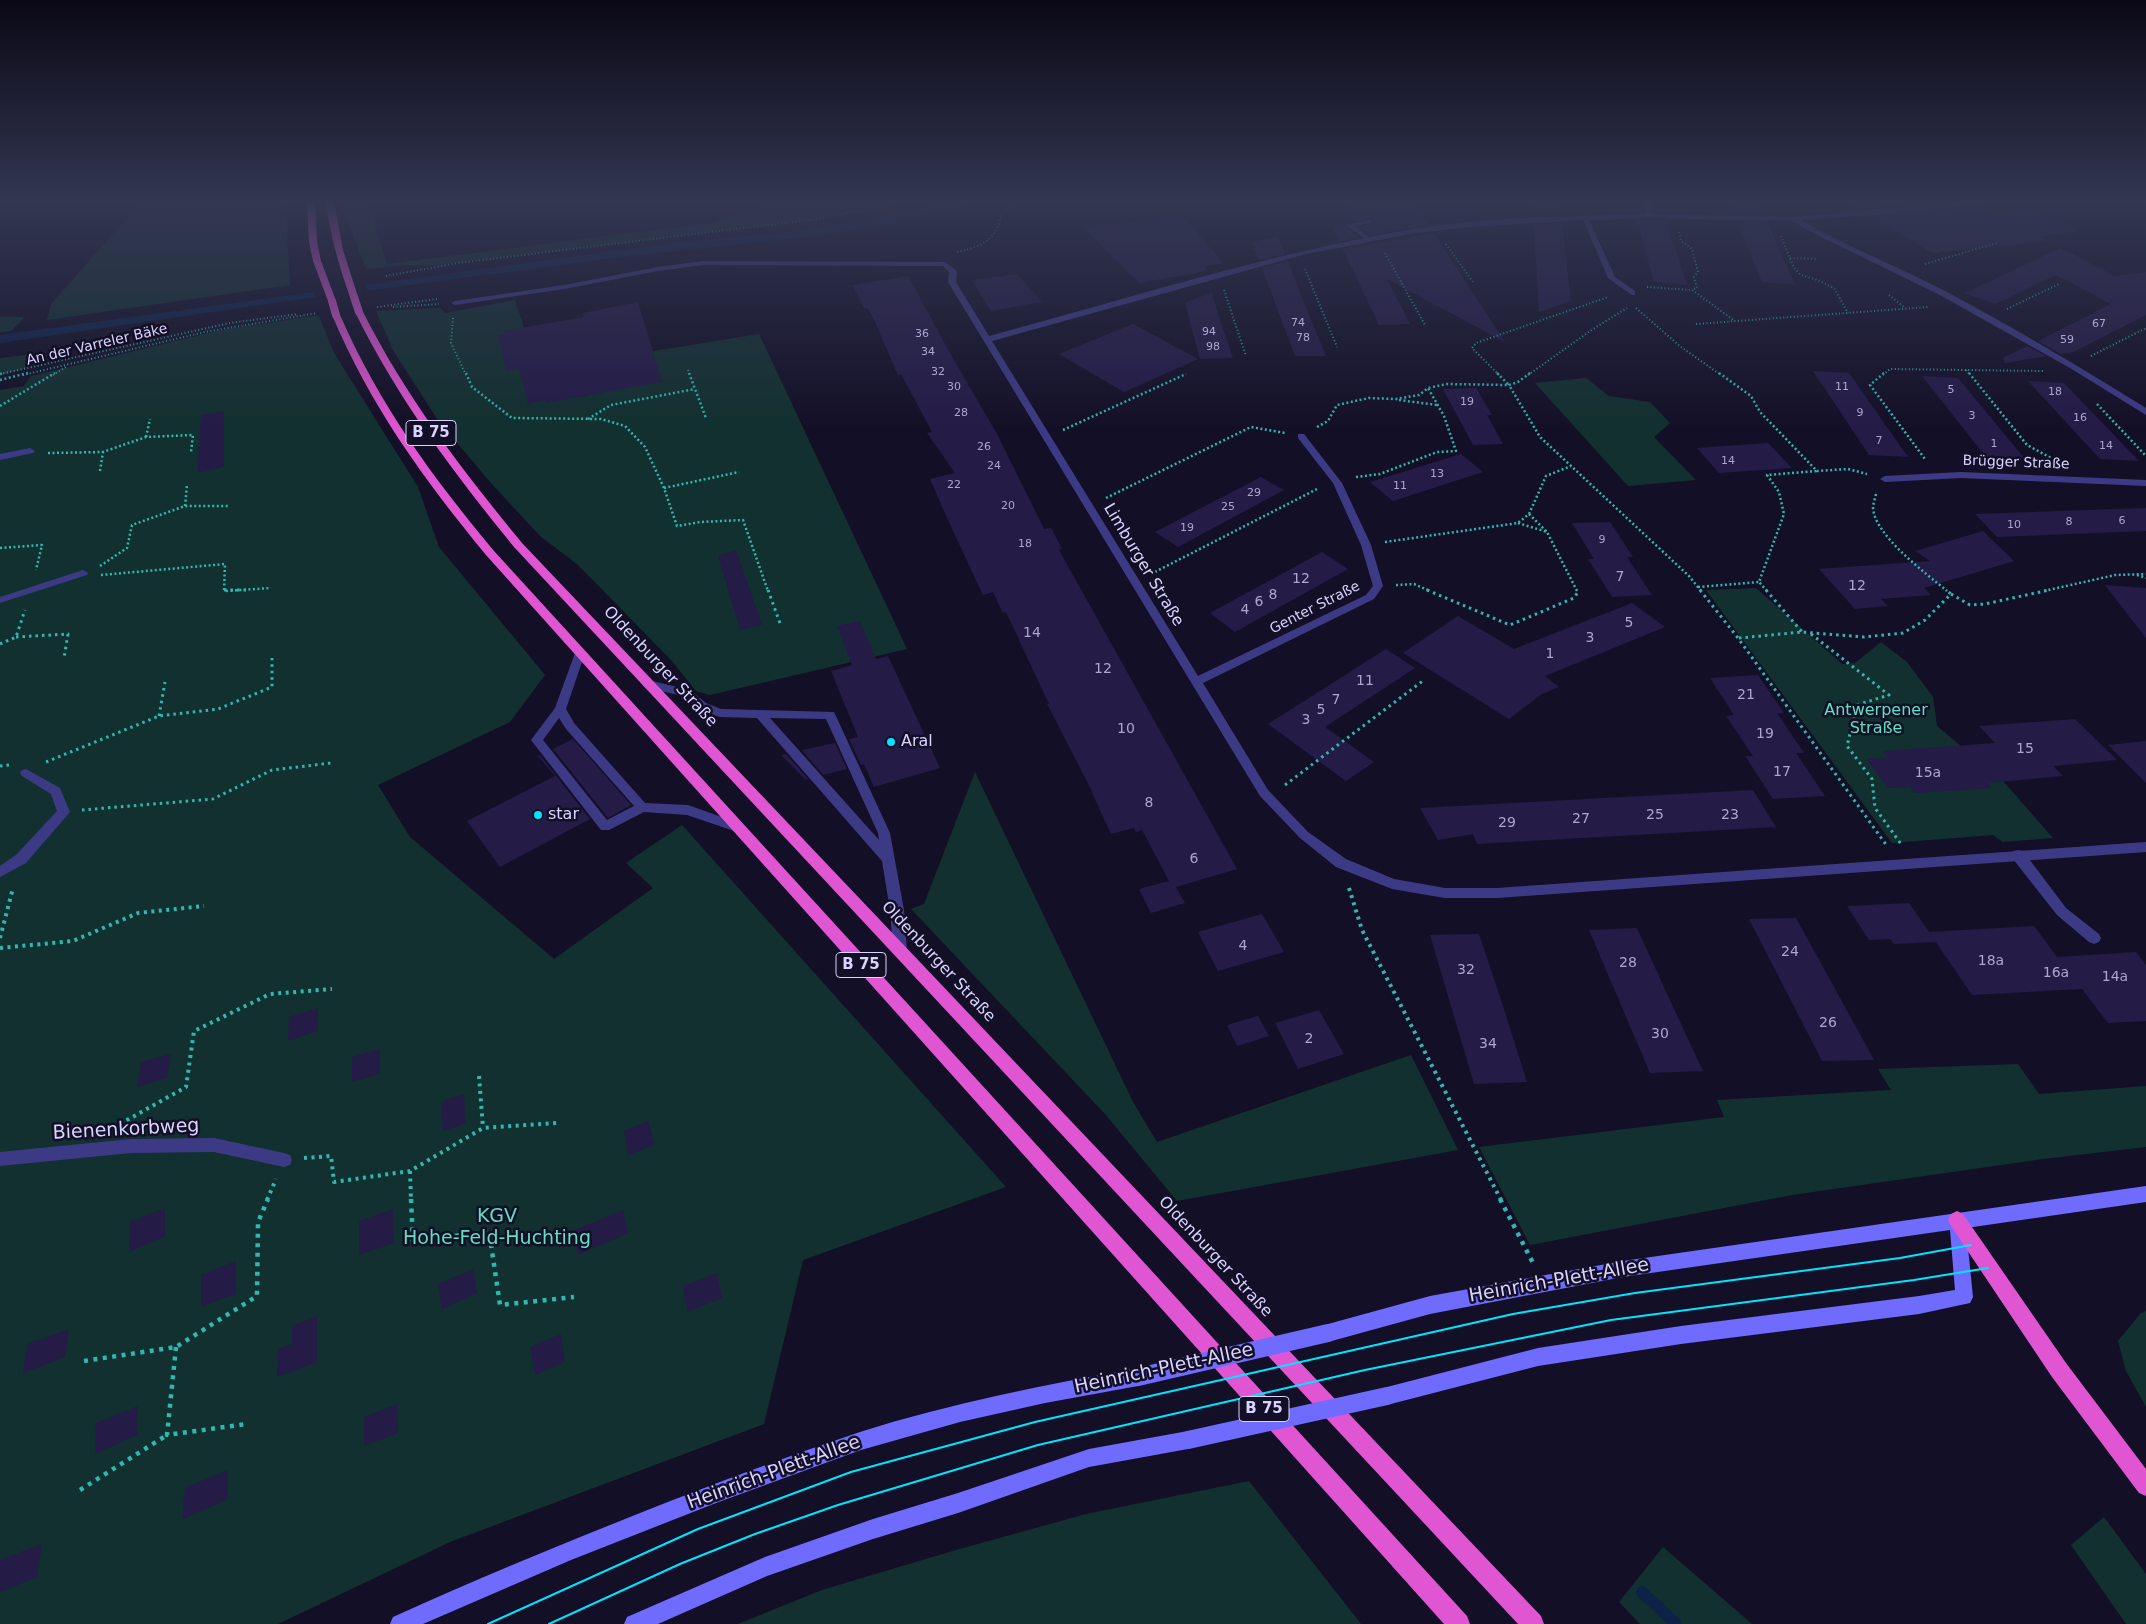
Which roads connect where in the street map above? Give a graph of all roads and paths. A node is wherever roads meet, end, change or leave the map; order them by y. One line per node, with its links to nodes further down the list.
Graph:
1 (323, 277): 100 (highway, B 75, bridge)
2 (346, 277): 106 (highway, Oldenburger Straße / B 75, bridge)
3 (617, 277): 21 (street, Limburger Straße)
4 (952, 277): 30 (street, Limburger Straße)
5 (1213, 277): 30 (street)
6 (1217, 277): 32 (path)
7 (1308, 277): 31 (path)
8 (1398, 277): 27 (path)
9 (1469, 277): 14 (path)
10 (1611, 277): 16 (street)
11 (1694, 277): 17 (path)
12 (1806, 277): 24 (path)
13 (1909, 277): 25 (street)
14 (1473, 282)
15 (2059, 284): 25 (path)
16 (1624, 286): 17 (path); 18 (street)
17 (1692, 290): 26 (path)
18 (1632, 293): 42 (path)
19 (1889, 295): 23 (path)
20 (419, 302): 21 (path)
21 (455, 303): 52 (path)
22 (1928, 307): 23 (path)
23 (1906, 308): 24 (path)
24 (1848, 313): 26 (path)
25 (1985, 316): 35 (street)
26 (1735, 321): 28 (path)
27 (1425, 324)
28 (1696, 324)
29 (2146, 328): 35 (path)
30 (989, 339): 53 (street, Limburger Straße)
31 (1337, 347)
32 (1246, 356)
33 (82, 357): 34 (path); 34 (path, An der Varreler Bäke); 39 (path)
34 (69, 365): 41 (path, An der Varreler Bäke); 48 (path)
35 (2073, 366): 38 (street)
36 (688, 370): 44 (path)
37 (1965, 370): 38 (path); 67 (path); 70 (path)
38 (2081, 371): 49 (street)
39 (0, 374)
40 (1186, 374): 53 (path)
41 (0, 380)
42 (1508, 385): 43 (path); 63 (path); 65 (path)
43 (1428, 388): 45 (path); 47 (path)
44 (695, 390): 50 (path); 52 (path)
45 (1396, 399): 47 (path); 54 (path)
46 (2093, 400): 56 (path)
47 (1437, 405): 69 (path)
48 (0, 406)
49 (2146, 412)
50 (706, 418)
51 (150, 419): 55 (path)
52 (588, 419): 73 (path)
53 (1047, 435): 76 (street, Limburger Straße)
54 (1301, 436): 69 (street, Genter Straße); 76 (path)
55 (146, 437): 59 (path); 60 (path)
56 (2139, 447): 57 (path); 61 (path)
57 (2146, 448)
58 (30, 451): 59 (path); 62 (street)
59 (103, 452): 64 (path)
60 (191, 452)
61 (2146, 456)
62 (0, 457)
63 (1572, 466): 77 (path); 89 (path)
64 (100, 471)
65 (1817, 471): 68 (path); 87 (path)
66 (739, 472): 73 (path)
67 (1936, 476): 68 (street, Brügger Straße); 70 (street, Brügger Straße)
68 (1885, 479): 92 (path)
69 (1335, 480): 80 (street, Genter Straße); 86 (path)
70 (2076, 480): 71 (street, Brügger Straße)
71 (2146, 483)
72 (187, 485): 74 (path)
73 (664, 488): 94 (path)
74 (184, 506): 75 (path); 82 (path)
75 (228, 506)
76 (1090, 506): 86 (street, Limburger Straße)
77 (1529, 514): 78 (path); 79 (path)
78 (1518, 524): 79 (path); 80 (path)
79 (1547, 532): 88 (path)
80 (1366, 545): 88 (street, Genter Straße)
81 (0, 548): 91 (path)
82 (84, 573): 90 (path); 91 (street)
83 (2136, 574): 84 (path); 85 (path); 92 (path)
84 (2146, 574)
85 (2146, 578)
86 (1134, 580): 105 (street, Limburger Straße)
87 (1759, 582): 89 (path); 95 (path)
88 (1378, 586): 105 (street, Genter Straße)
89 (1698, 587): 98 (path)
90 (271, 588)
91 (32, 590): 93 (street); 97 (path)
92 (1951, 594): 96 (path)
93 (0, 600)
94 (781, 626)
95 (1802, 632): 96 (path); 98 (path)
96 (1810, 633): 120 (path)
97 (16, 638): 99 (path); 101 (path)
98 (1738, 638): 122 (path)
99 (0, 644)
100 (580, 653): 107 (street); 115 (highway, B 75)
101 (64, 658)
102 (272, 658): 109 (path)
103 (1424, 680): 112 (path)
104 (165, 682): 109 (path)
105 (1196, 682): 112 (street, Limburger Straße)
106 (648, 684): 108 (street); 128 (highway, Oldenburger Straße / B 75)
107 (560, 709): 113 (street); 113 (street)
108 (760, 714): 119 (street); 119 (street)
109 (159, 716): 111 (path)
110 (331, 763): 114 (path)
111 (26, 773): 114 (street)
112 (1264, 794): 121 (street, Limburger Straße)
113 (642, 807): 115 (street)
114 (64, 812): 118 (street)
115 (737, 827): 149 (highway, B 75)
116 (2146, 847): 117 (street)
117 (2018, 855): 120 (street); 126 (street)
118 (21, 859): 123 (street); 125 (path)
119 (888, 859): 128 (street)
120 (1915, 862): 122 (street)
121 (1341, 863): 122 (street); 139 (path)
122 (1899, 863)
123 (0, 872)
124 (204, 906): 127 (path)
125 (0, 938)
126 (2094, 938)
127 (0, 948)
128 (900, 951): 150 (highway, Oldenburger Straße / B 75)
129 (332, 988): 133 (path)
130 (479, 1076): 132 (path)
131 (557, 1123): 132 (path)
132 (483, 1128): 136 (path)
133 (115, 1148): 134 (street, Bienenkorbweg); 135 (street, Bienenkorbweg)
134 (0, 1159)
135 (284, 1160): 136 (path); 141 (path)
136 (410, 1171): 140 (path)
137 (2146, 1194): 138 (main road, Heinrich-Plett-Allee)
138 (1957, 1220): 145 (highway); 147 (main road, Heinrich-Plett-Allee, bridge); 148 (main road, bridge)
139 (1520, 1239)
140 (574, 1297)
141 (176, 1347): 142 (path); 144 (path)
142 (84, 1361)
143 (246, 1424): 144 (path)
144 (167, 1435): 146 (path)
145 (2146, 1486)
146 (80, 1490)
147 (400, 1624)
148 (634, 1624)
149 (1459, 1624)
150 (1533, 1624)

